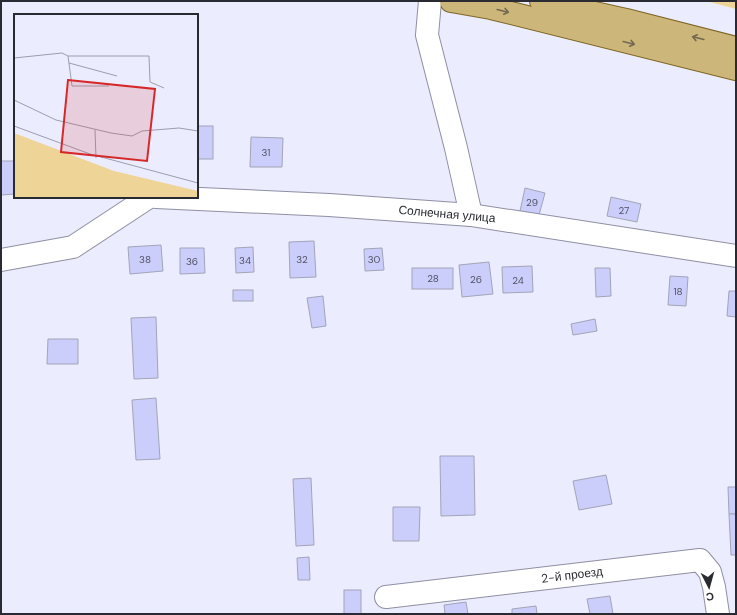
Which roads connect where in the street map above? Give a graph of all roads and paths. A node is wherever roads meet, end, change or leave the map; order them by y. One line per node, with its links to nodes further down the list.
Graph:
1 (430, 1): 8 (street)
2 (451, 1): 5 (main road, one-way to 5)
3 (541, 1): 4 (main road, one-way to 3)
4 (736, 48)
5 (736, 69)
6 (148, 198): 10 (street)
7 (178, 198): 8 (street, Солнечная улица)
8 (471, 215): 9 (street, Солнечная улица)
9 (736, 256)
10 (1, 260)
11 (386, 597): 12 (street, 2-й проезд)
12 (718, 614)

